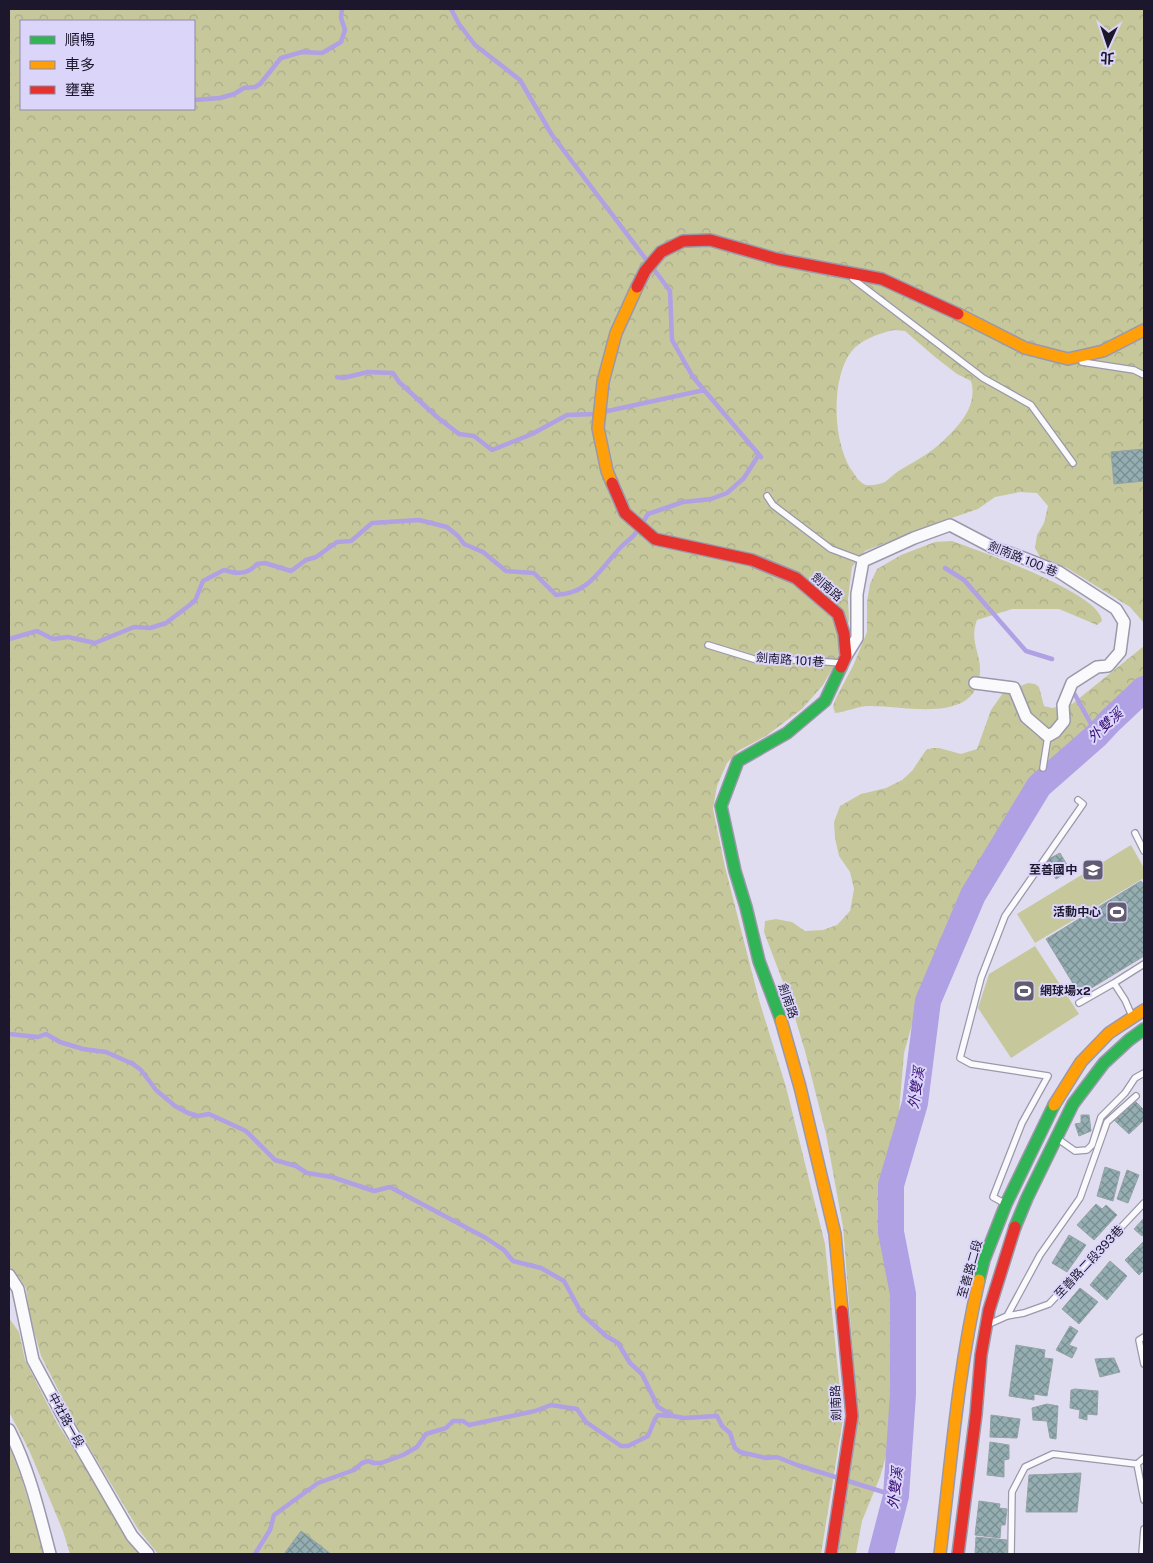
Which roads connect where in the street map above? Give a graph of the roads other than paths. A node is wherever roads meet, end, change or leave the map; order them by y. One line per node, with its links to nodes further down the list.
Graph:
1 (843, 272): 3 (street, 劍南路); 5 (lane); 9 (street, 劍南路)
2 (1144, 330): 3 (street, 劍南路)
3 (1068, 359): 4 (lane)
4 (1144, 375)
5 (1073, 463)
6 (766, 496): 7 (lane)
7 (863, 561): 9 (street); 11 (street, 劍南路 100 巷)
8 (708, 645): 9 (lane, 劍南路 101巷)
9 (845, 660): 40 (street, 劍南路)
10 (975, 683): 11 (street)
11 (1048, 736): 12 (lane)
12 (1043, 768)
13 (1078, 800): 26 (lane)
14 (1135, 833): 15 (lane)
15 (1144, 851)
16 (1144, 964): 17 (lane)
17 (1114, 983): 18 (lane); 20 (lane)
18 (1079, 1003)
19 (1144, 1010): 20 (street, 至善路二段)
20 (1132, 1018): 26 (street, 至善路二段)
21 (1144, 1029): 24 (street)
22 (1144, 1074): 24 (lane)
23 (1136, 1096): 28 (lane)
24 (1056, 1138): 30 (street)
25 (1144, 1202): 28 (lane, 至善路二段393巷)
26 (1006, 1204): 29 (street, 至善路二段)
27 (9, 1275): 39 (street, 中社路一段)
28 (1007, 1316): 30 (lane, 至善路二段393巷)
29 (970, 1323): 30 (lane); 41 (street, 至善路二段)
30 (986, 1325): 42 (street)
31 (1144, 1337): 32 (lane)
32 (1144, 1364)
33 (9, 1430): 38 (street)
34 (1144, 1458): 35 (lane)
35 (1136, 1464): 36 (lane); 43 (lane)
36 (1144, 1500)
37 (1144, 1529): 44 (lane)
38 (50, 1554)
39 (148, 1554)
40 (831, 1554)
41 (940, 1554)
42 (958, 1554)
43 (1011, 1554)
44 (1142, 1554)

